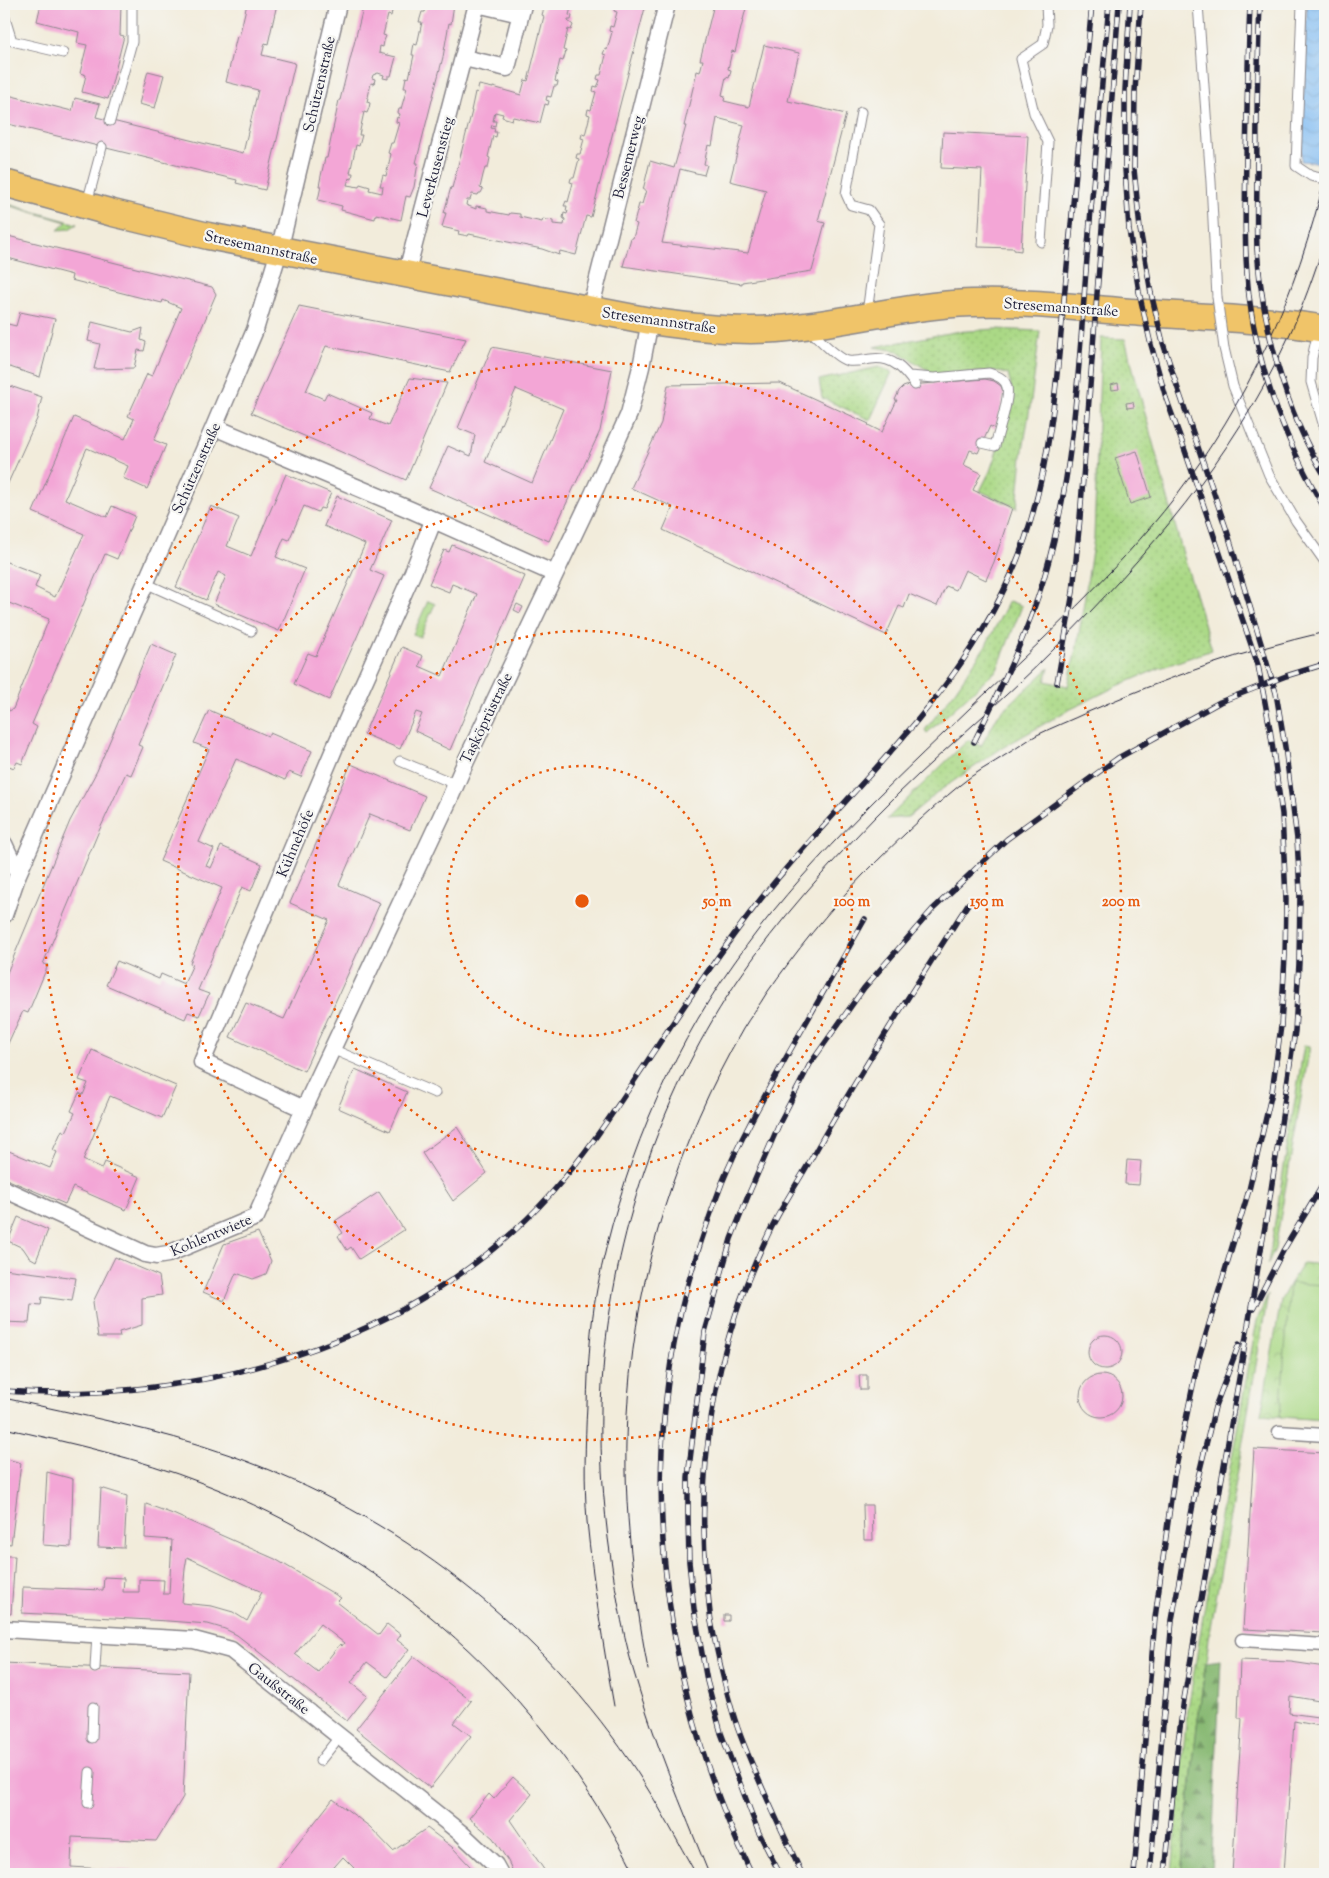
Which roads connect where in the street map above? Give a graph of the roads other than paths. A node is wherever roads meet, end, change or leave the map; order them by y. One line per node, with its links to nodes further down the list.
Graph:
1 (132, 4): 12 (lane)
2 (338, 4): 18 (street, Schützenstraße)
3 (667, 4): 20 (street, Bessemerweg)
4 (1046, 4): 17 (lane)
5 (1198, 4): 31 (lane, bridge)
6 (1302, 4): 14 (lane)
7 (522, 9): 10 (street, Leverkusenstieg); 10 (street, Leverkusenstieg)
8 (4, 15): 9 (lane)
9 (63, 53)
10 (464, 58): 19 (street, Leverkusenstieg)
11 (861, 112): 21 (lane)
12 (110, 121)
13 (102, 147): 16 (lane)
14 (1325, 179)
15 (4, 183): 16 (main road, Stresemannstraße)
16 (86, 206): 18 (main road, Stresemannstraße)
17 (1041, 242)
18 (279, 251): 19 (main road, Stresemannstraße); 27 (street, Schützenstraße)
19 (406, 276): 20 (main road, Stresemannstraße)
20 (590, 310): 22 (main road, Stresemannstraße)
21 (867, 316): 23 (main road, Stresemannstraße); 24 (main road, Stresemannstraße)
22 (650, 321): 23 (main road, Stresemannstraße); 32 (street, Taşköprüstraße)
23 (805, 326): 25 (lane)
24 (1322, 329): 28 (lane)
25 (909, 376): 26 (lane); 29 (lane)
26 (915, 385)
27 (214, 428): 30 (street); 33 (street, Schützenstraße)
28 (1325, 430)
29 (982, 443)
30 (433, 521): 32 (street); 42 (street, Kühnehöfe)
31 (1325, 562)
32 (555, 574): 36 (street, Taşköprüstraße)
33 (145, 583): 34 (lane); 38 (street, Schützenstraße)
34 (251, 631)
35 (400, 761): 36 (lane)
36 (455, 784): 40 (street, Taşköprüstraße)
37 (4, 844): 38 (street)
38 (18, 874): 39 (street, Schützenstraße)
39 (4, 916)
40 (332, 1049): 41 (lane); 42 (street, Taşköprüstraße)
41 (435, 1093)
42 (304, 1109): 43 (street, Kohlentwiete)
43 (4, 1189)
44 (1279, 1432): 45 (street)
45 (1325, 1435)
46 (4, 1629): 47 (street, Gaußstraße)
47 (97, 1634): 50 (lane); 52 (street, Gaußstraße)
48 (1242, 1640): 49 (street)
49 (1325, 1645)
50 (95, 1668)
51 (93, 1707): 53 (lane)
52 (340, 1736): 54 (lane); 57 (street, Gaußstraße)
53 (92, 1738)
54 (320, 1761)
55 (90, 1772): 56 (lane)
56 (88, 1803)
57 (500, 1874)

